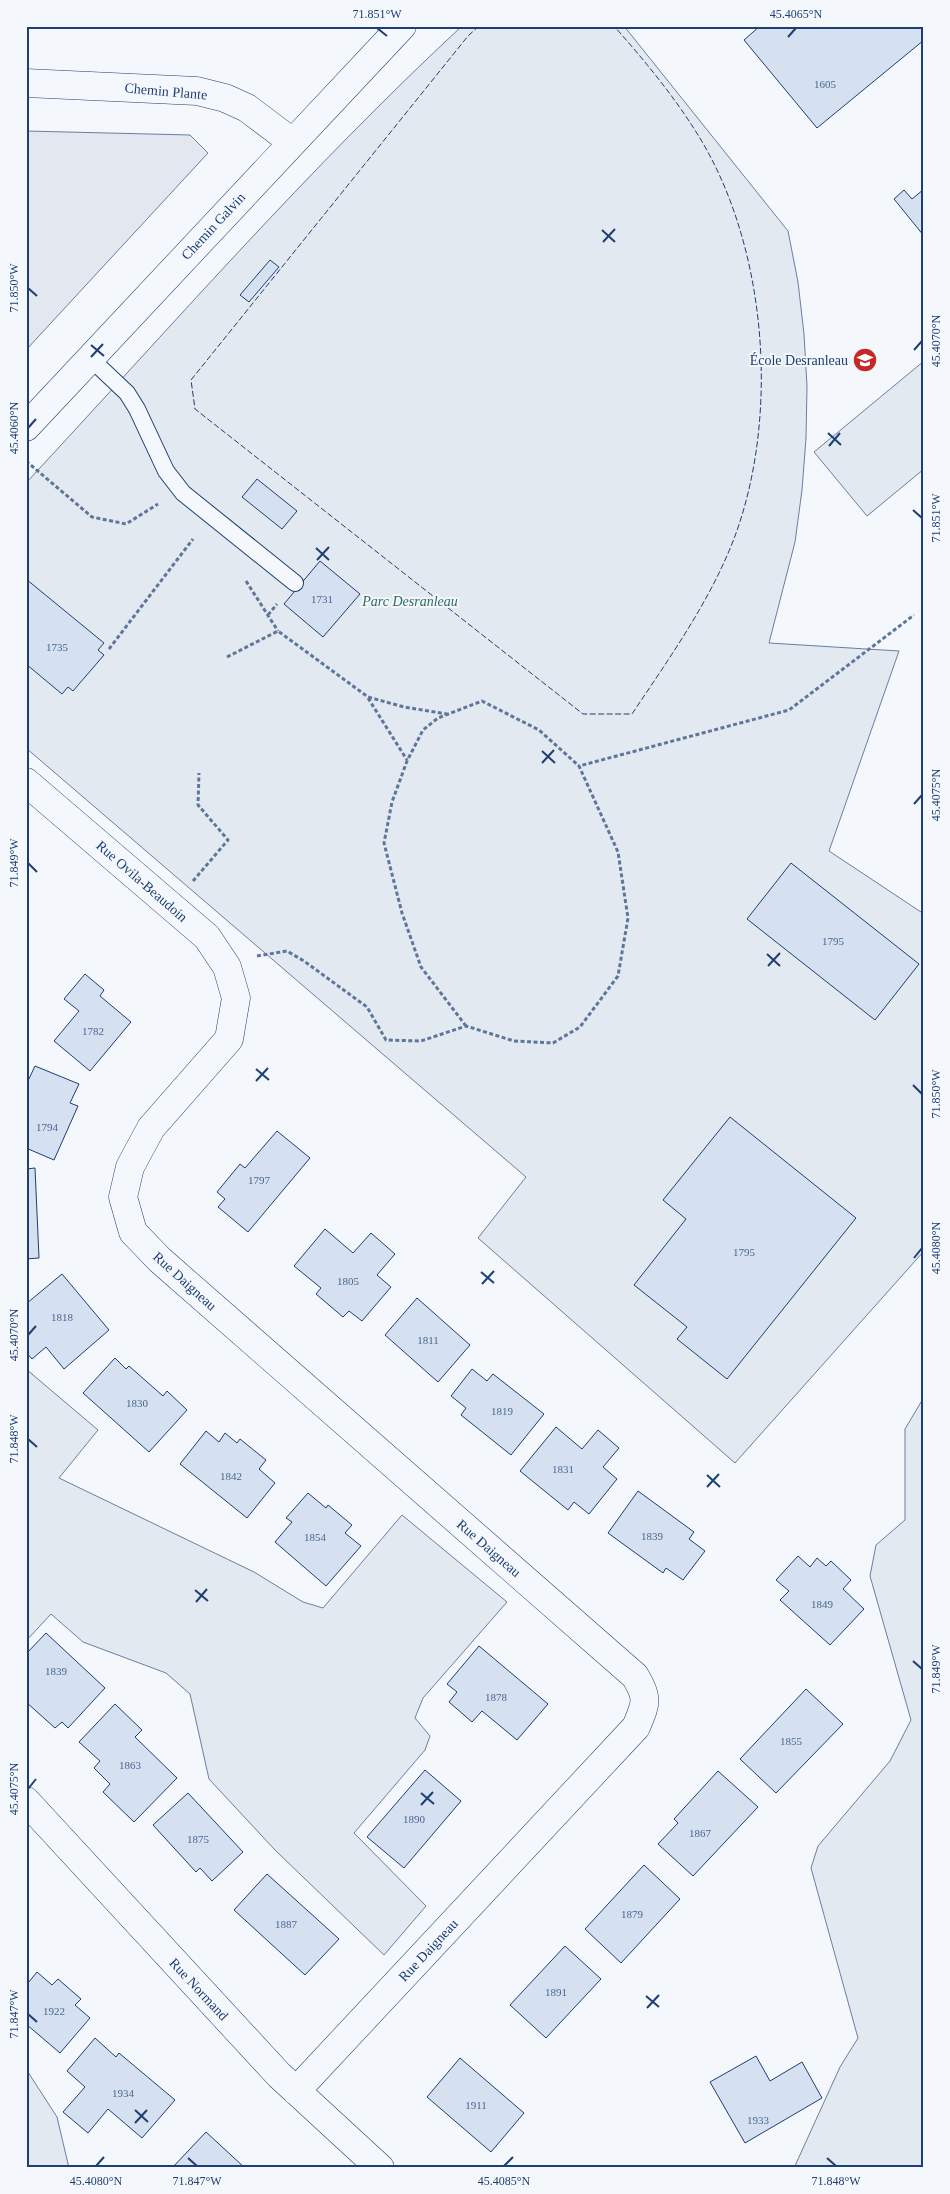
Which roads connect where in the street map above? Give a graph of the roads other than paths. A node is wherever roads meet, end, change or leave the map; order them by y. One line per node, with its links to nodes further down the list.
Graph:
1 (402, 26): 3 (street, Chemin Galvin)
2 (26, 83): 3 (street, Chemin Plante)
3 (292, 142): 4 (street, Chemin Galvin)
4 (90, 358): 5 (street, Chemin Galvin); 6 (lane)
5 (26, 426)
6 (295, 583)
7 (26, 782): 8 (street, Rue Ovila-Beaudoin)
8 (236, 998): 10 (street, Rue Daigneau)
9 (26, 1801): 10 (street, Rue Normand)
10 (296, 2091): 11 (street, Rue Normand)
11 (380, 2168)

